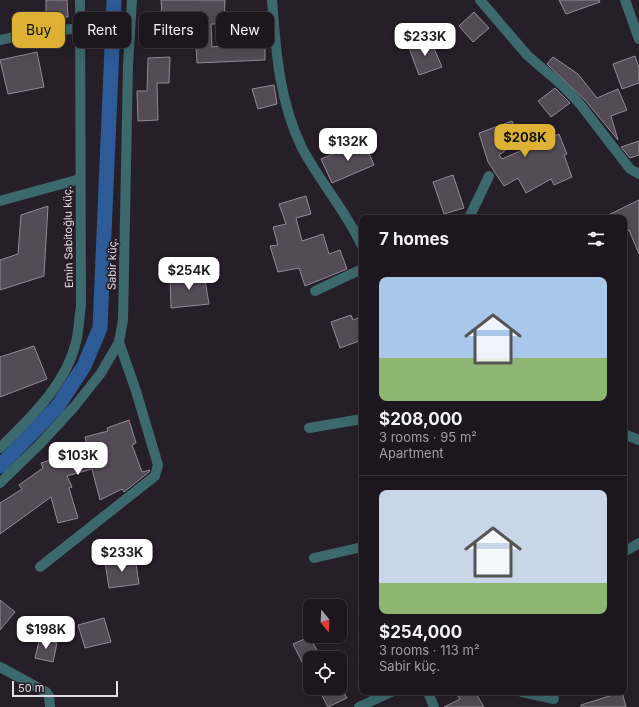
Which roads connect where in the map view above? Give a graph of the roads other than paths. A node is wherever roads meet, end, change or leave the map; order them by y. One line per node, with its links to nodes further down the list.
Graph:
1 (80, 0): 6 (street, Emin Sabitoğlu küç.)
2 (132, 0): 19 (street, Sabir küç.)
3 (272, 0): 16 (street)
4 (480, 0): 11 (street)
5 (625, 0): 8 (street)
6 (80, 12)
7 (73, 29): 9 (street)
8 (639, 39)
9 (0, 40)
10 (79, 48): 13 (street, Emin Sabitoğlu küç.)
11 (639, 174)
12 (489, 176): 15 (street)
13 (80, 179): 14 (street); 24 (street, Emin Sabitoğlu küç.)
14 (0, 201)
15 (470, 215)
16 (359, 240)
17 (359, 270): 18 (street)
18 (315, 291)
19 (119, 342): 25 (street, Sabir küç.); 30 (street)
20 (359, 420): 21 (street)
21 (310, 428)
22 (627, 435): 23 (street)
23 (639, 440)
24 (0, 448)
25 (0, 483)
26 (639, 543): 28 (street)
27 (359, 548): 29 (street)
28 (627, 550)
29 (314, 558)
30 (40, 567)
31 (0, 667): 36 (street)
32 (384, 695): 37 (street)
33 (429, 695): 38 (street)
34 (536, 695): 35 (street)
35 (554, 699)
36 (50, 707)
37 (358, 707)
38 (434, 707)

